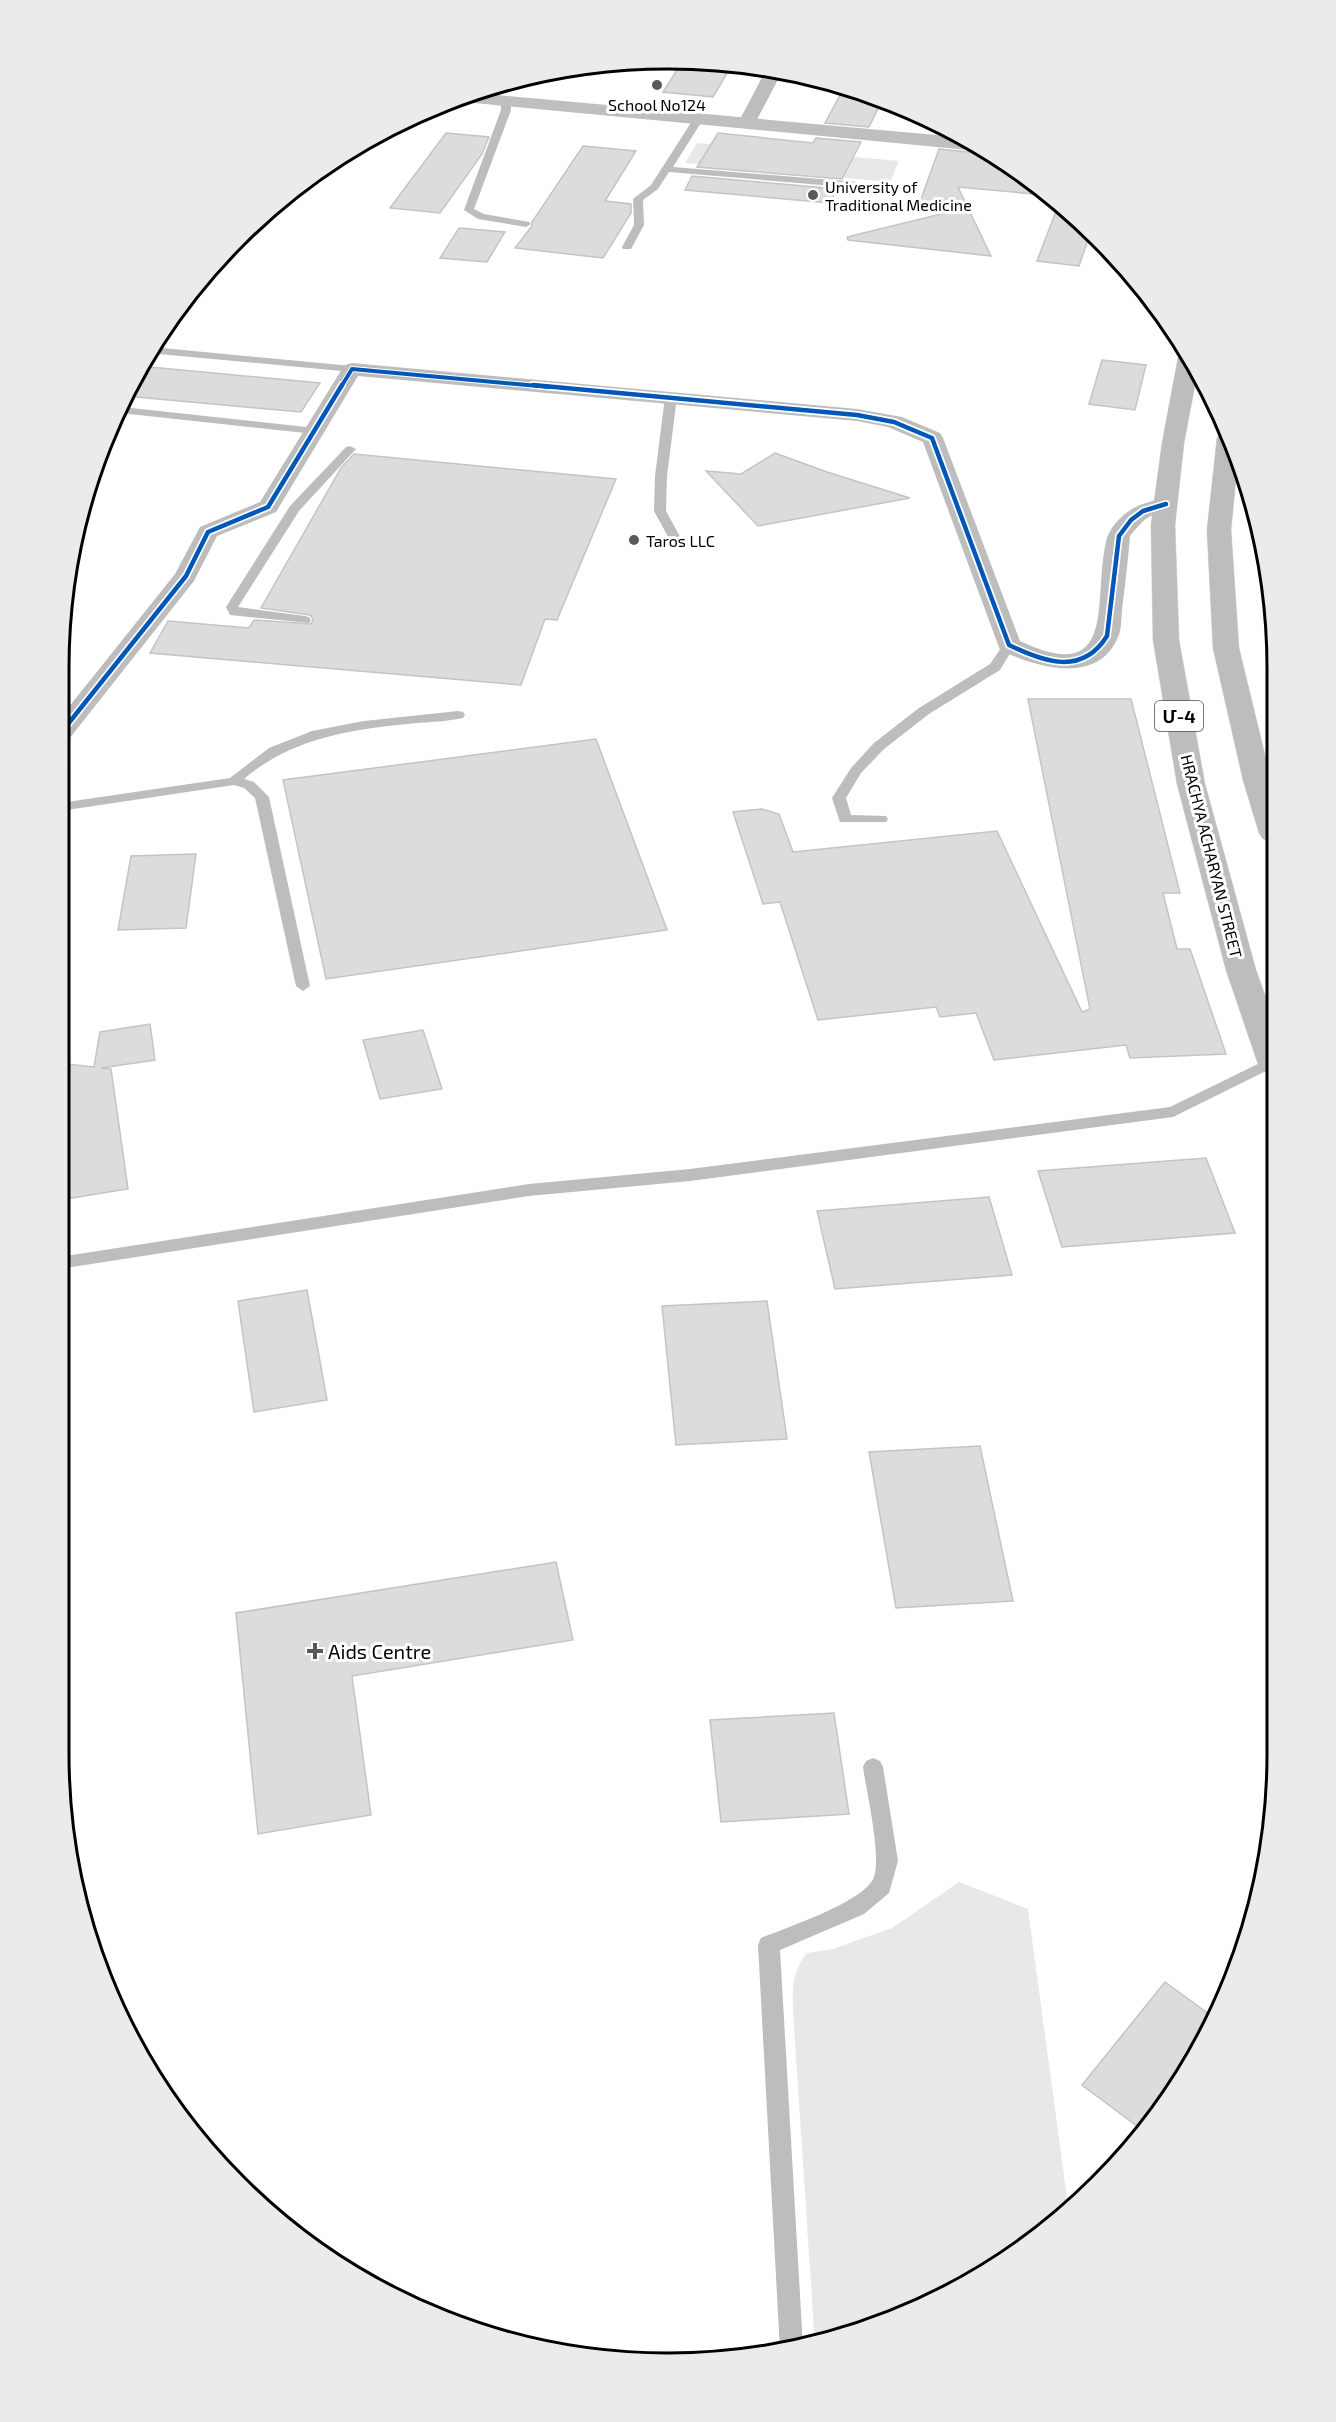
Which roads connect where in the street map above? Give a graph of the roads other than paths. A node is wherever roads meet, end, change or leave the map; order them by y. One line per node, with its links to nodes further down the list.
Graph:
1 (770, 78): 5 (street)
2 (483, 98): 3 (main road)
3 (506, 100): 4 (main road); 9 (lane)
4 (699, 118): 5 (main road); 7 (lane)
5 (747, 123): 6 (main road)
6 (956, 143)
7 (667, 168): 8 (lane); 10 (lane)
8 (869, 186)
9 (526, 224)
10 (627, 247)
11 (160, 351): 13 (lane)
12 (1187, 368): 19 (highway, HRACHYA ACHARYAN STREET / Մ-4)
13 (352, 369): 14 (street); 16 (street)
14 (671, 398): 22 (lane); 24 (street)
15 (128, 411): 16 (lane)
16 (315, 431): 20 (street)
17 (350, 449): 21 (lane)
18 (1227, 453): 29 (highway)
19 (1166, 504): 24 (street); 32 (highway, HRACHYA ACHARYAN STREET / Մ-4)
20 (268, 507): 21 (lane); 26 (street)
21 (294, 509): 23 (lane)
22 (678, 544)
23 (305, 620)
24 (1009, 645): 30 (lane)
25 (458, 715): 27 (lane)
26 (69, 723)
27 (234, 781): 28 (lane); 31 (lane)
28 (69, 806)
29 (1267, 813)
30 (881, 819)
31 (303, 987)
32 (1267, 1045)
33 (1267, 1065): 34 (lane)
34 (69, 1261)
35 (873, 1767): 36 (lane)
36 (791, 2340)

